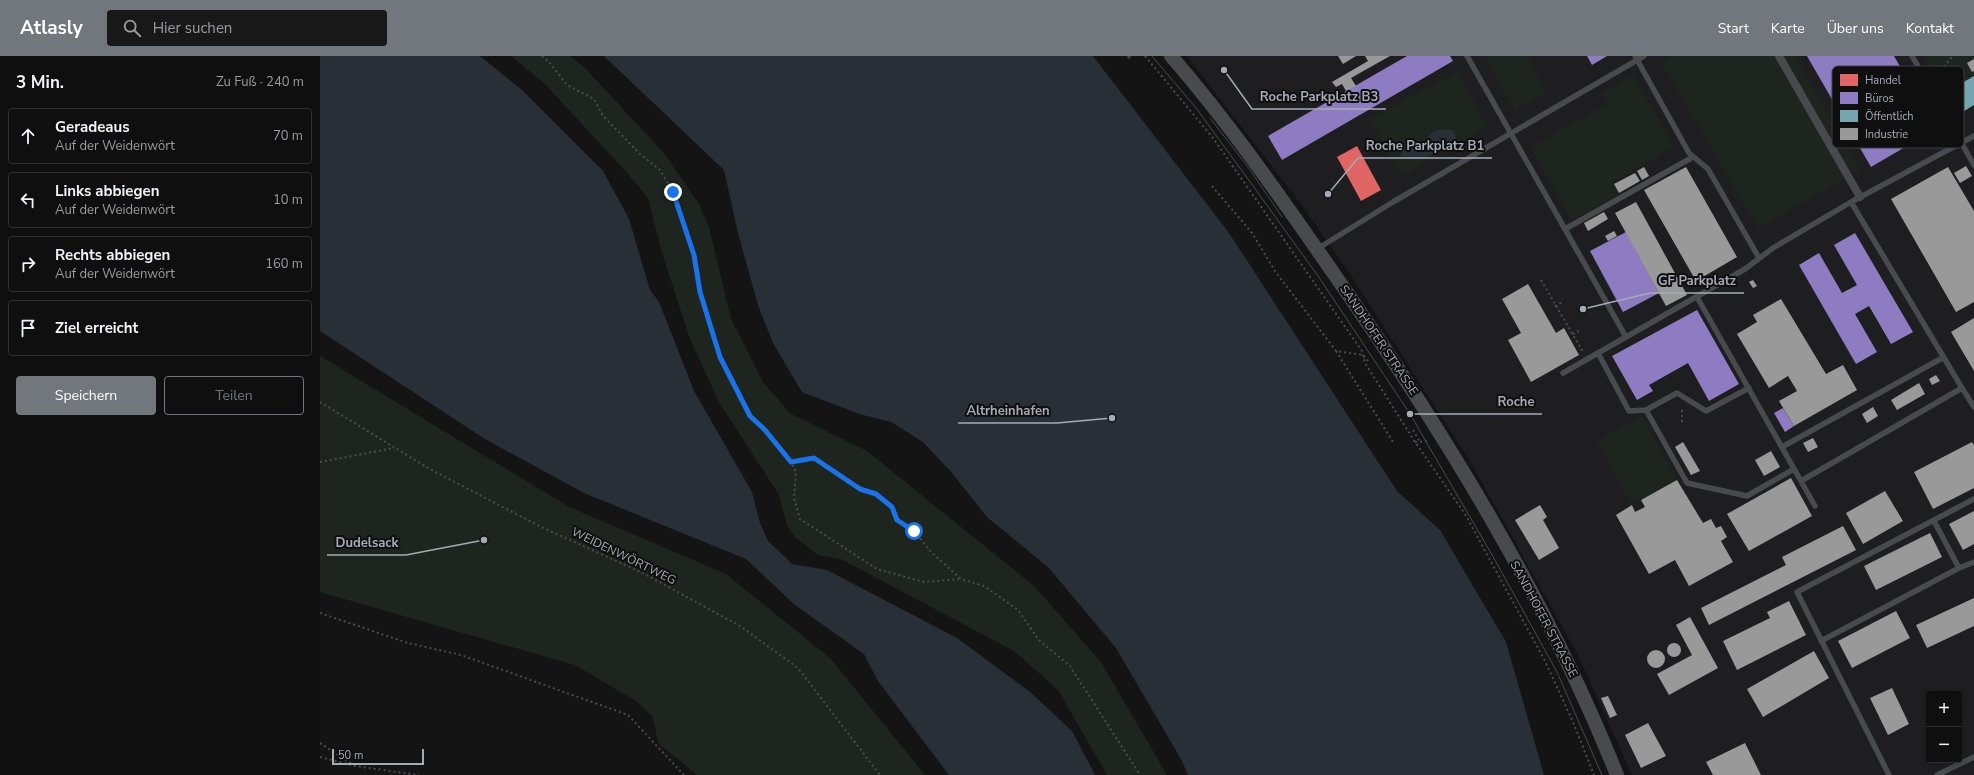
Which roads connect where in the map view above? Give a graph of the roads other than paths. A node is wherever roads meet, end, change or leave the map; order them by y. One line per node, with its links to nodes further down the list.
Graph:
1 (1171, 56): 18 (street, SANDHOFER STRASSE)
2 (1467, 56): 8 (lane)
3 (1644, 56): 6 (lane)
4 (1779, 56): 15 (street)
5 (1912, 56): 7 (lane)
6 (1636, 58): 8 (lane); 13 (lane)
7 (1918, 66)
8 (1510, 133): 17 (lane); 18 (lane)
9 (1974, 136): 10 (lane)
10 (1964, 141)
11 (1964, 147): 14 (lane)
12 (1950, 148): 15 (lane)
13 (1693, 156): 17 (lane); 19 (lane)
14 (1974, 165)
15 (1860, 197): 16 (lane)
16 (1851, 202): 19 (lane); 23 (lane)
17 (1565, 229): 21 (lane)
18 (1316, 249): 39 (street, SANDHOFER STRASSE)
19 (1759, 258): 20 (lane)
20 (1698, 296): 21 (lane); 25 (lane)
21 (1626, 337): 22 (lane)
22 (1598, 353): 24 (lane); 28 (lane)
23 (1944, 357): 26 (lane); 29 (lane)
24 (1563, 373)
25 (1749, 388): 28 (lane); 29 (lane)
26 (1962, 388): 27 (lane); 31 (lane)
27 (1974, 407)
28 (1646, 410): 30 (lane)
29 (1782, 447): 30 (lane)
30 (1794, 469): 31 (lane)
31 (1801, 480): 33 (lane)
32 (1974, 499): 34 (lane)
33 (1815, 506)
34 (1934, 521): 36 (lane); 37 (lane)
35 (1974, 562): 36 (lane)
36 (1959, 568): 37 (lane)
37 (1821, 641): 40 (lane)
38 (1974, 757): 41 (lane)
39 (1617, 775)
40 (1889, 775)
41 (1937, 775)

